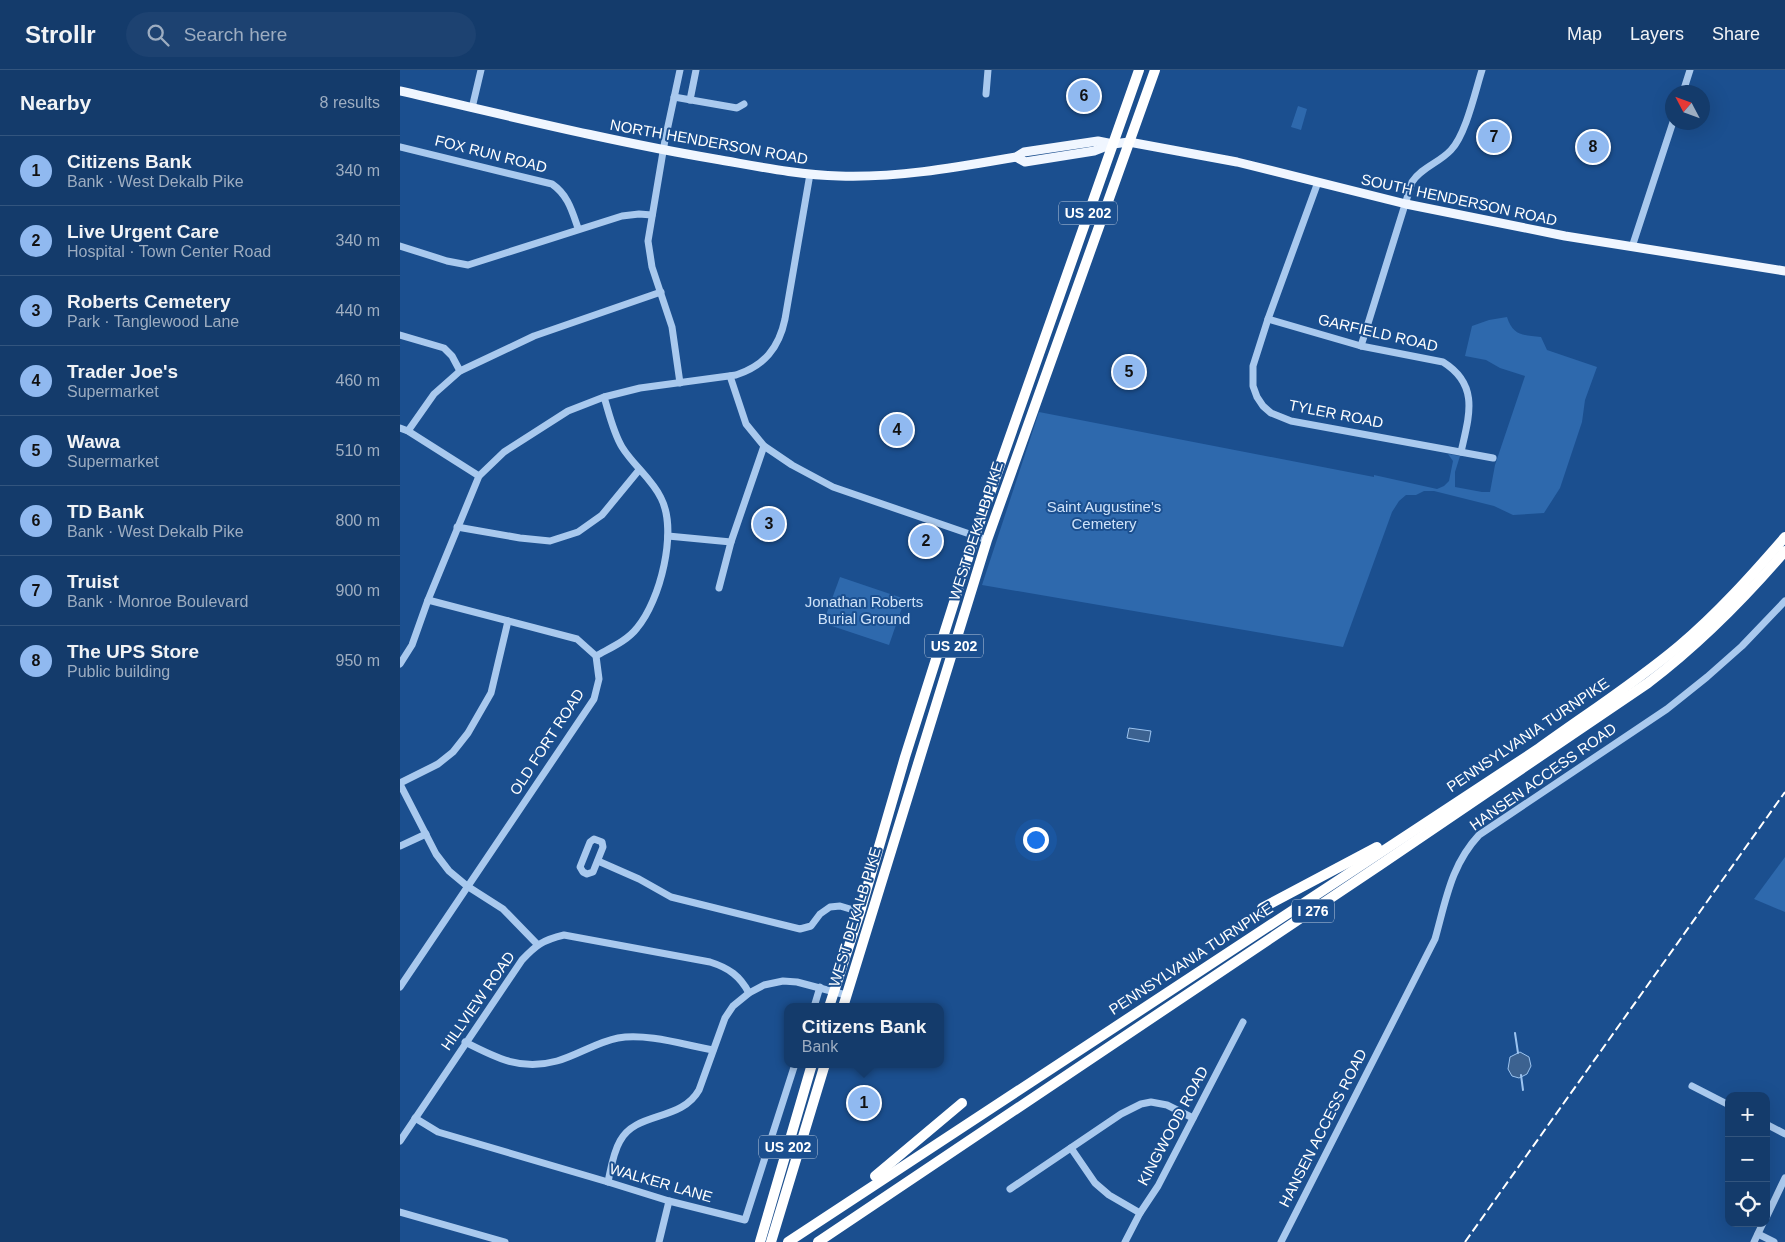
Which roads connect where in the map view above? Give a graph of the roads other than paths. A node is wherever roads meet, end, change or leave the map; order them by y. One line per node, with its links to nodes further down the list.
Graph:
1 (481, 70): 15 (street)
2 (680, 70): 12 (street)
3 (696, 70): 13 (street)
4 (988, 70): 11 (street)
5 (1139, 70): 18 (highway, WEST DEKALB PIKE / US 202)
6 (1156, 70): 17 (highway, WEST DEKALB PIKE / US 202)
7 (1482, 70): 23 (street)
8 (1690, 70): 9 (street)
9 (1685, 85)
10 (400, 91): 15 (main road, NORTH HENDERSON ROAD)
11 (986, 94)
12 (674, 97): 13 (street); 20 (street)
13 (690, 100): 14 (street)
14 (744, 104)
15 (472, 108): 20 (main road, NORTH HENDERSON ROAD)
16 (1670, 130): 27 (street)
17 (1129, 142): 18 (main road, NORTH HENDERSON ROAD); 22 (main road, SOUTH HENDERSON ROAD); 35 (highway, WEST DEKALB PIKE / US 202)
18 (1113, 144): 21 (main road, NORTH HENDERSON ROAD); 30 (highway, WEST DEKALB PIKE / US 202)
19 (400, 147): 25 (street, FOX RUN ROAD)
20 (663, 150): 21 (main road, NORTH HENDERSON ROAD); 24 (street)
21 (810, 174): 37 (street)
22 (1318, 182): 23 (main road, SOUTH HENDERSON ROAD); 31 (street, TYLER ROAD)
23 (1406, 204): 27 (main road, SOUTH HENDERSON ROAD); 33 (street)
24 (652, 215): 25 (street); 29 (street)
25 (578, 228): 26 (street)
26 (400, 246)
27 (1632, 247): 28 (main road, SOUTH HENDERSON ROAD)
28 (1785, 272)
29 (661, 292): 36 (street); 38 (street)
30 (1054, 311): 34 (highway, WEST DEKALB PIKE / US 202); 35 (highway)
31 (1268, 319): 33 (street, GARFIELD ROAD); 44 (street, TYLER ROAD)
32 (400, 335): 36 (street)
33 (1361, 346): 44 (street, GARFIELD ROAD)
34 (1039, 352): 39 (highway); 50 (highway, WEST DEKALB PIKE / US 202)
35 (1050, 363): 39 (highway, WEST DEKALB PIKE / US 202)
36 (460, 372): 42 (street)
37 (730, 376): 38 (street); 43 (street)
38 (680, 383): 40 (street)
39 (1039, 393): 52 (highway, WEST DEKALB PIKE / US 202)
40 (604, 397): 46 (street); 47 (street)
41 (400, 428): 42 (street)
42 (408, 431): 47 (street)
43 (764, 446): 50 (street); 53 (street)
44 (1461, 452): 45 (street, TYLER ROAD)
45 (1493, 458)
46 (640, 470): 48 (street); 49 (street)
47 (479, 476): 48 (street)
48 (457, 526): 56 (street)
49 (668, 536): 53 (street); 59 (street)
50 (974, 536): 52 (street); 68 (highway, WEST DEKALB PIKE / US 202)
51 (1785, 537): 62 (highway, PENNSYLVANIA TURNPIKE / I 276)
52 (987, 540): 74 (highway, WEST DEKALB PIKE / US 202)
53 (731, 542): 55 (street)
54 (1785, 551): 108 (highway, PENNSYLVANIA TURNPIKE / I 276)
55 (719, 588)
56 (428, 600): 58 (street); 60 (street)
57 (1785, 601): 110 (street, HANSEN ACCESS ROAD)
58 (508, 622): 59 (street); 61 (street)
59 (596, 656): 66 (street, OLD FORT ROAD)
60 (400, 664)
61 (400, 784): 63 (street)
62 (1423, 824): 67 (highway); 100 (highway, PENNSYLVANIA TURNPIKE / I 276)
63 (426, 834): 64 (street); 66 (street)
64 (400, 846)
65 (598, 861): 65 (street); 68 (street)
66 (467, 886): 69 (street); 70 (street, OLD FORT ROAD)
67 (1262, 908)
68 (860, 912): 72 (highway, WEST DEKALB PIKE / US 202)
69 (537, 944): 73 (street, HILLVIEW ROAD); 79 (street, HILLVIEW ROAD)
70 (400, 987)
71 (820, 987): 72 (street); 73 (street); 75 (street)
72 (834, 991): 74 (street); 76 (highway, WEST DEKALB PIKE / US 202)
73 (750, 993): 80 (street)
74 (846, 995): 77 (highway, WEST DEKALB PIKE / US 202)
75 (815, 1003)
76 (831, 1003)
77 (844, 1003)
78 (1243, 1022): 88 (street, KINGWOOD ROAD)
79 (465, 1042): 80 (street); 87 (street, HILLVIEW ROAD)
80 (713, 1050): 94 (street)
81 (794, 1068): 96 (street, WALKER LANE)
82 (811, 1068): 105 (highway, US 202)
83 (824, 1068): 106 (highway, US 202)
84 (1692, 1086): 86 (street)
85 (962, 1103): 100 (highway)
86 (1725, 1103)
87 (415, 1118): 91 (street, HILLVIEW ROAD); 94 (street, WALKER LANE)
88 (1193, 1118): 92 (street); 99 (street, KINGWOOD ROAD)
89 (1770, 1126): 90 (street)
90 (1785, 1134)
91 (400, 1141)
92 (1071, 1148): 95 (street); 99 (street)
93 (1785, 1178): 97 (street)
94 (608, 1182): 96 (street, WALKER LANE)
95 (1010, 1189)
96 (669, 1201): 104 (street)
97 (1770, 1210)
98 (400, 1212): 103 (street)
99 (1140, 1213): 109 (street, KINGWOOD ROAD)
100 (824, 1218): 107 (highway, PENNSYLVANIA TURNPIKE / I 276)
101 (1761, 1227): 102 (street)
102 (1758, 1234): 111 (street); 112 (street)
103 (505, 1242)
104 (658, 1242)
105 (760, 1242)
106 (771, 1242)
107 (788, 1242)
108 (818, 1242)
109 (1125, 1242)
110 (1281, 1242)
111 (1754, 1242)
112 (1774, 1242)

